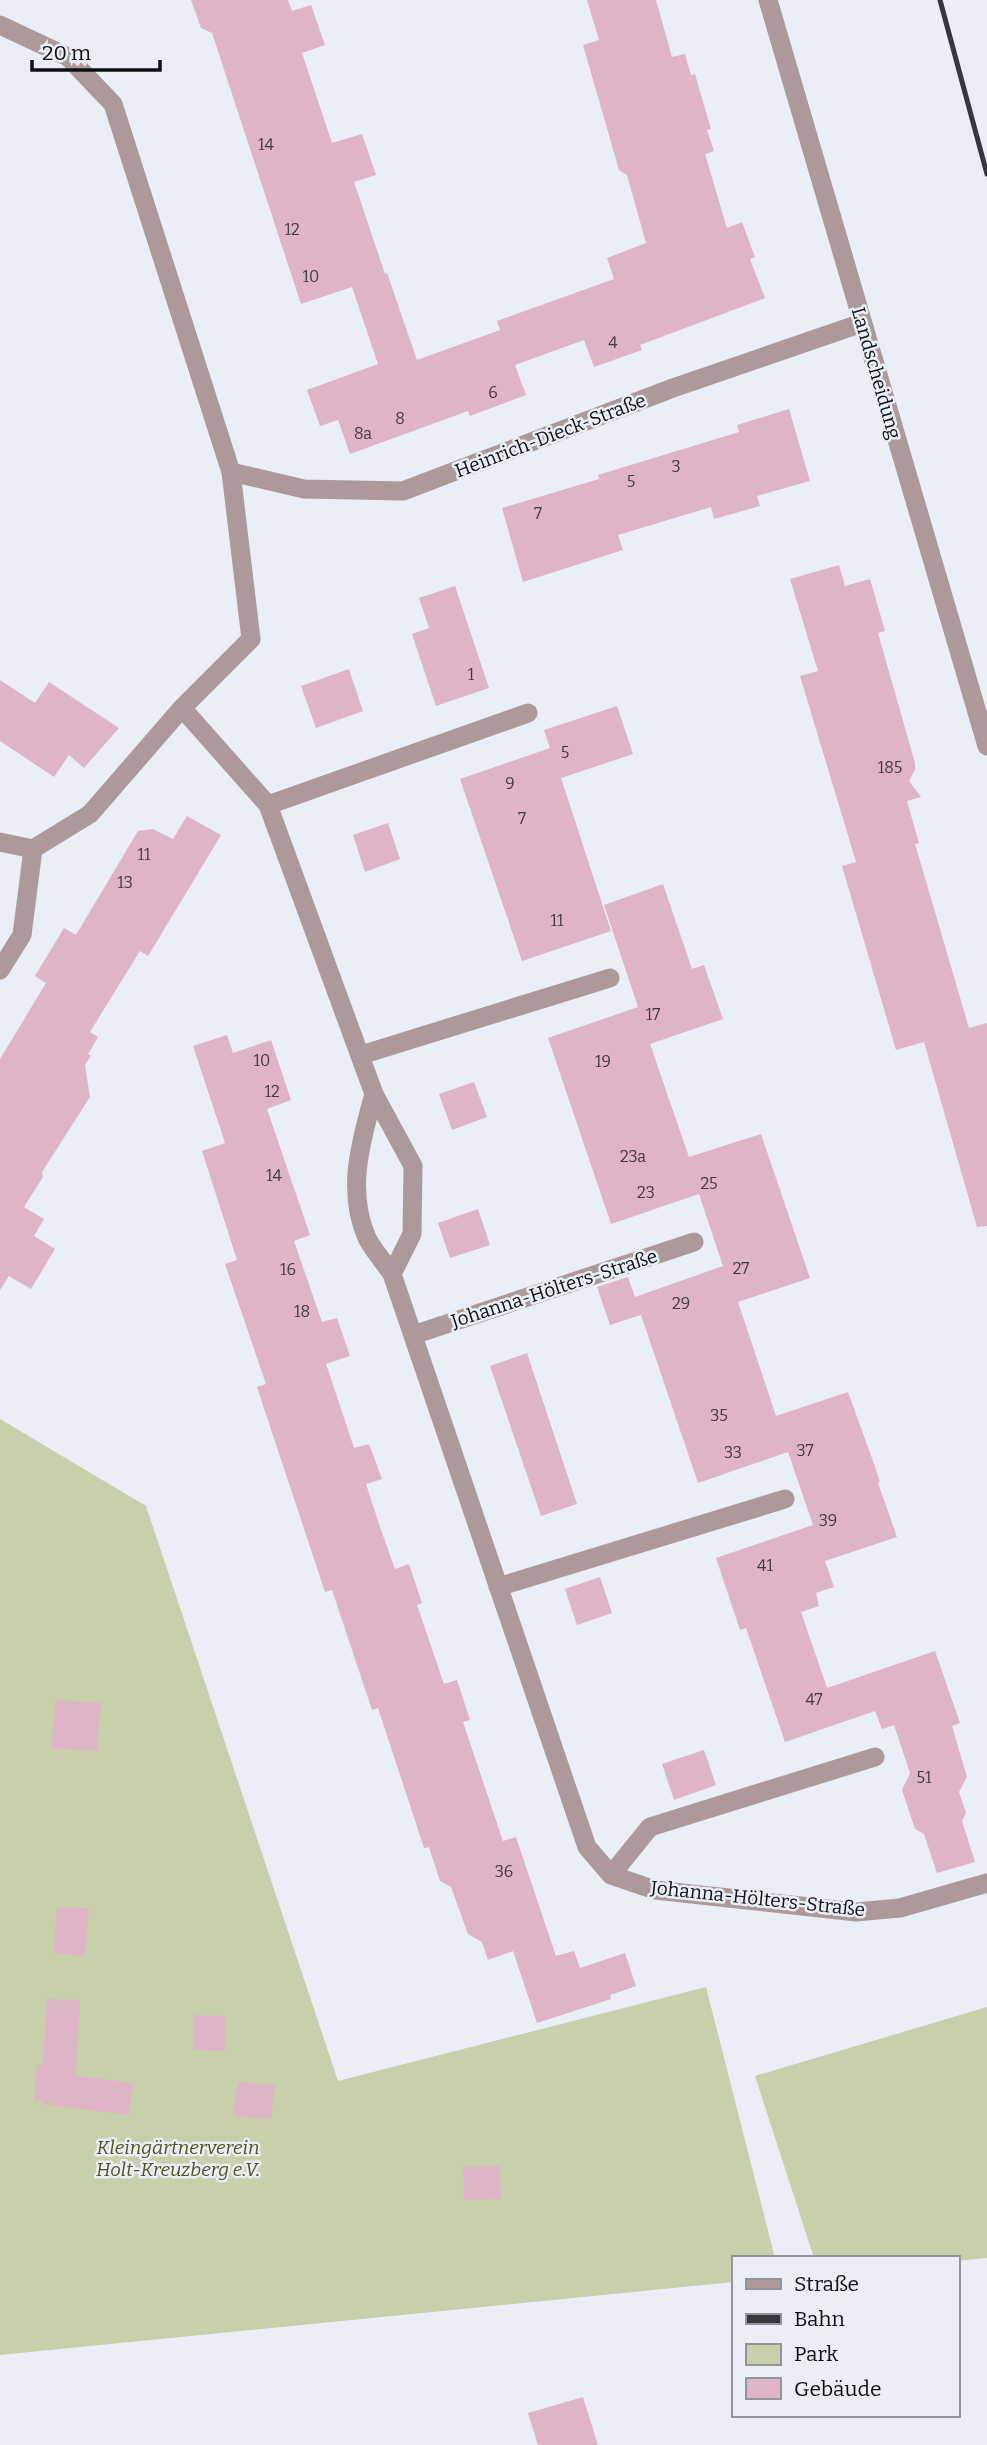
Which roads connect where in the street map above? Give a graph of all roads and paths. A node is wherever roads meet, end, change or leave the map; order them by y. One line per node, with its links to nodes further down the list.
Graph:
1 (768, 0): 3 (street, Landscheidung)
2 (0, 25): 4 (street)
3 (862, 323): 4 (street, Heinrich-Dieck-Straße); 7 (street, Landscheidung)
4 (231, 472): 5 (street)
5 (182, 708): 8 (street); 10 (street)
6 (528, 713): 8 (street)
7 (987, 746)
8 (268, 805): 13 (street)
9 (0, 842): 10 (street)
10 (33, 849): 11 (street)
11 (0, 970)
12 (610, 978): 13 (street)
13 (361, 1055): 14 (street)
14 (374, 1094): 16 (street); 16 (street)
15 (694, 1242): 17 (street, Johanna-Hölters-Straße)
16 (392, 1274): 17 (street)
17 (413, 1335): 19 (street)
18 (785, 1499): 19 (street)
19 (498, 1587): 21 (street)
20 (875, 1758): 21 (street)
21 (611, 1875): 22 (street, Johanna-Hölters-Straße)
22 (987, 1883)

